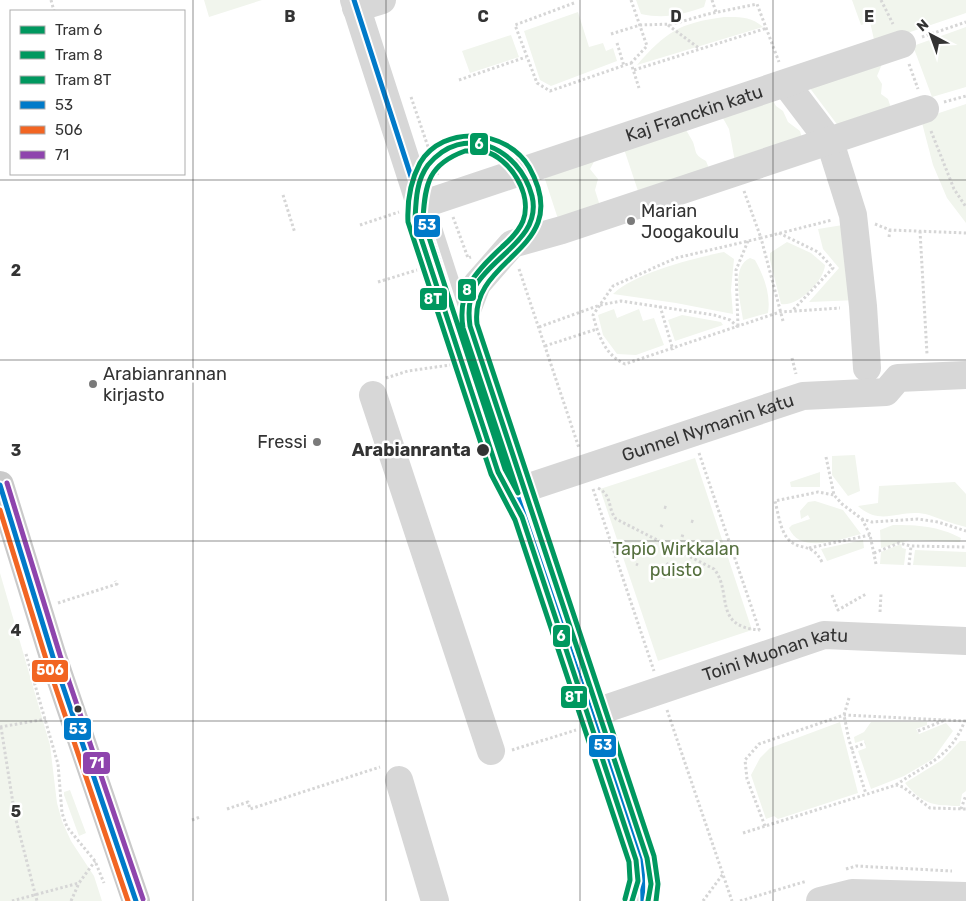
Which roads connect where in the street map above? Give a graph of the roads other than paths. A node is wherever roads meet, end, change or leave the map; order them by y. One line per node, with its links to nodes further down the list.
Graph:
1 (382, 0): 2 (street)
2 (355, 4): 7 (street)
3 (902, 44): 4 (street, Kaj Franckin katu)
4 (786, 84): 6 (street); 7 (street, Kaj Franckin katu)
5 (925, 109): 6 (street)
6 (830, 142): 8 (street); 9 (street)
7 (422, 204): 8 (street)
8 (460, 328): 13 (street)
9 (867, 368)
10 (966, 375): 13 (street, Gunnel Nymanin katu)
11 (379, 386): 16 (street)
12 (0, 485): 19 (main road)
13 (517, 491): 15 (street)
14 (966, 641): 15 (street, Toini Muonan katu)
15 (585, 722): 21 (street)
16 (491, 755)
17 (399, 780): 20 (street)
18 (966, 896): 22 (street)
19 (136, 901)
20 (435, 901)
21 (643, 901)
22 (820, 901)

